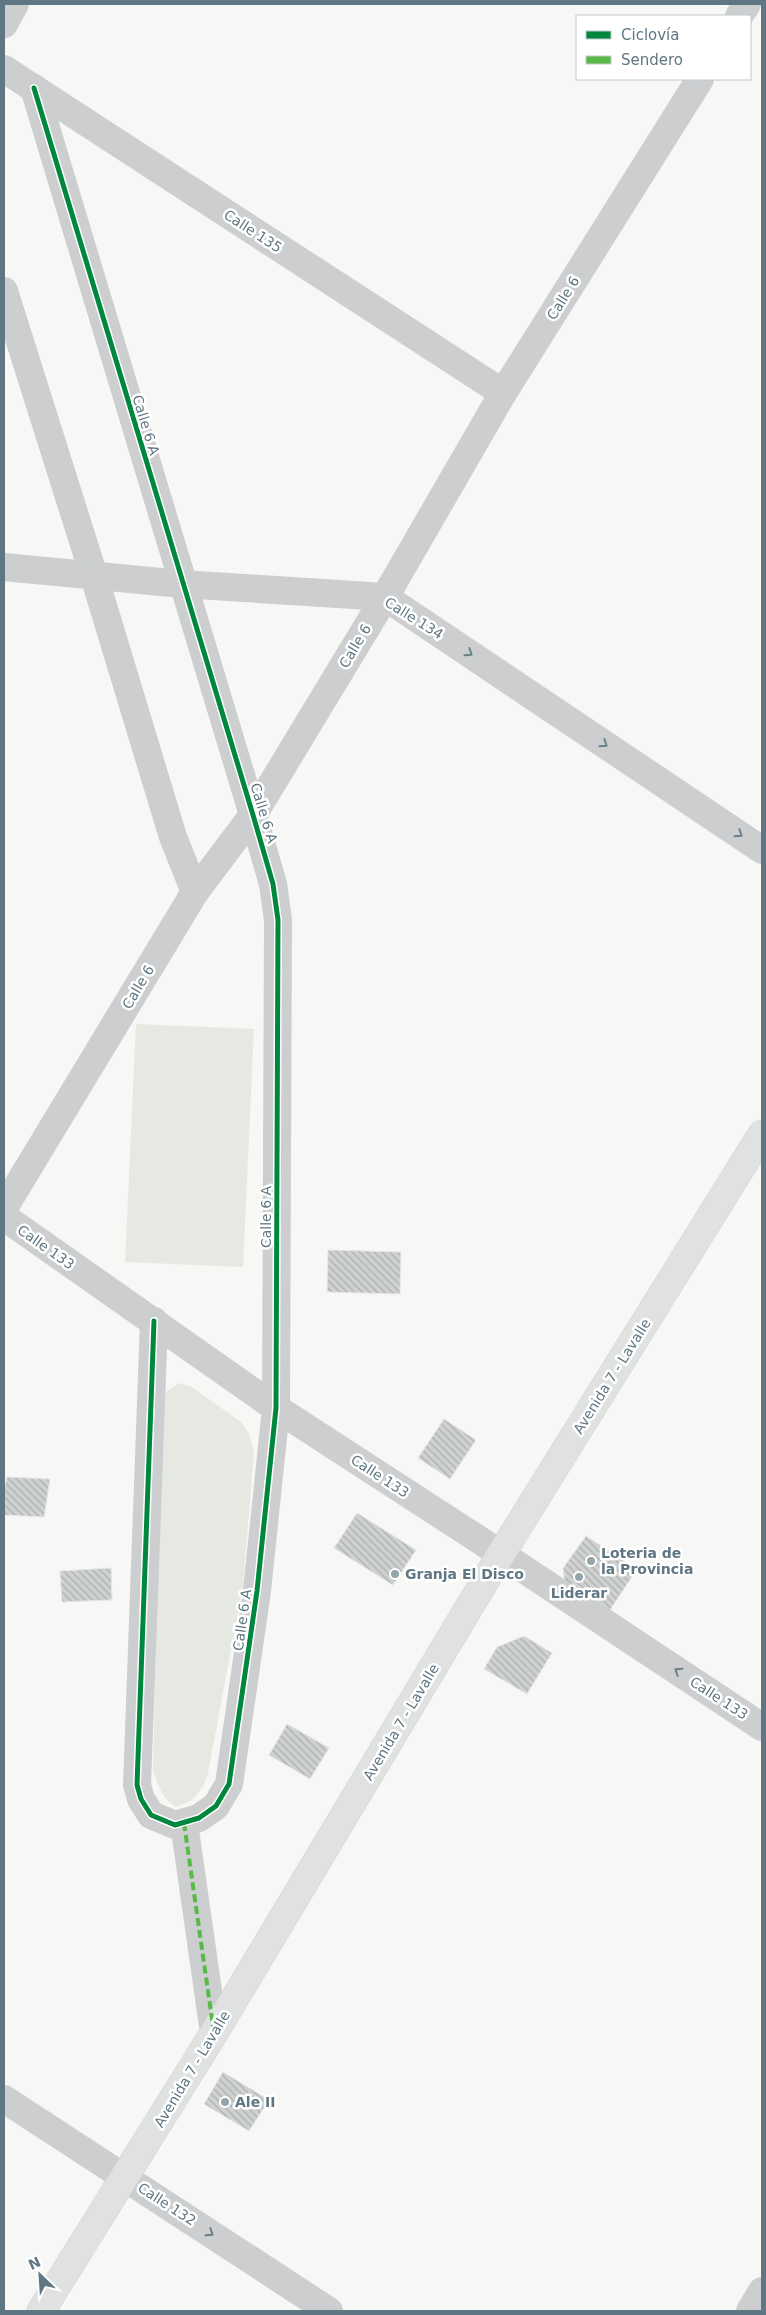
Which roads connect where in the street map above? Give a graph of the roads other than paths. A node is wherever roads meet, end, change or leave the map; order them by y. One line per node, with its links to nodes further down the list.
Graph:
1 (15, 4): 4 (street)
2 (747, 4): 3 (street)
3 (740, 15)
4 (4, 24)
5 (4, 69): 7 (street, Calle 135)
6 (699, 80): 9 (street, Calle 6)
7 (34, 88): 9 (street, Calle 135); 12 (street, Calle 6 A)
8 (4, 291): 11 (street)
9 (503, 393): 13 (street, Calle 6)
10 (4, 567): 11 (street, Calle 134)
11 (94, 576): 12 (street, Calle 134); 16 (street)
12 (182, 584): 13 (street, Calle 134); 14 (street, Calle 6 A)
13 (384, 597): 14 (street, Calle 6); 15 (street, Calle 134, one-way to 15)
14 (253, 815): 16 (street, Calle 6); 21 (street, Calle 6 A)
15 (762, 850)
16 (195, 892): 18 (street, Calle 6)
17 (762, 1134): 22 (street, Avenida 7 - Lavalle)
18 (4, 1208)
19 (4, 1217): 20 (street, Calle 133)
20 (154, 1321): 21 (street, Calle 133); 24 (street)
21 (276, 1408): 22 (street, Calle 133); 24 (street, Calle 6 A)
22 (501, 1554): 23 (street, Calle 133, one-way to 22); 25 (street, Avenida 7 - Lavalle)
23 (762, 1726)
24 (184, 1823): 25 (street)
25 (214, 2033): 27 (street, Avenida 7 - Lavalle)
26 (4, 2099): 27 (street, Calle 132)
27 (126, 2177): 29 (street, Avenida 7 - Lavalle); 30 (street, Calle 132, one-way to 30)
28 (762, 2291): 31 (street)
29 (42, 2311)
30 (329, 2311)
31 (750, 2311)

